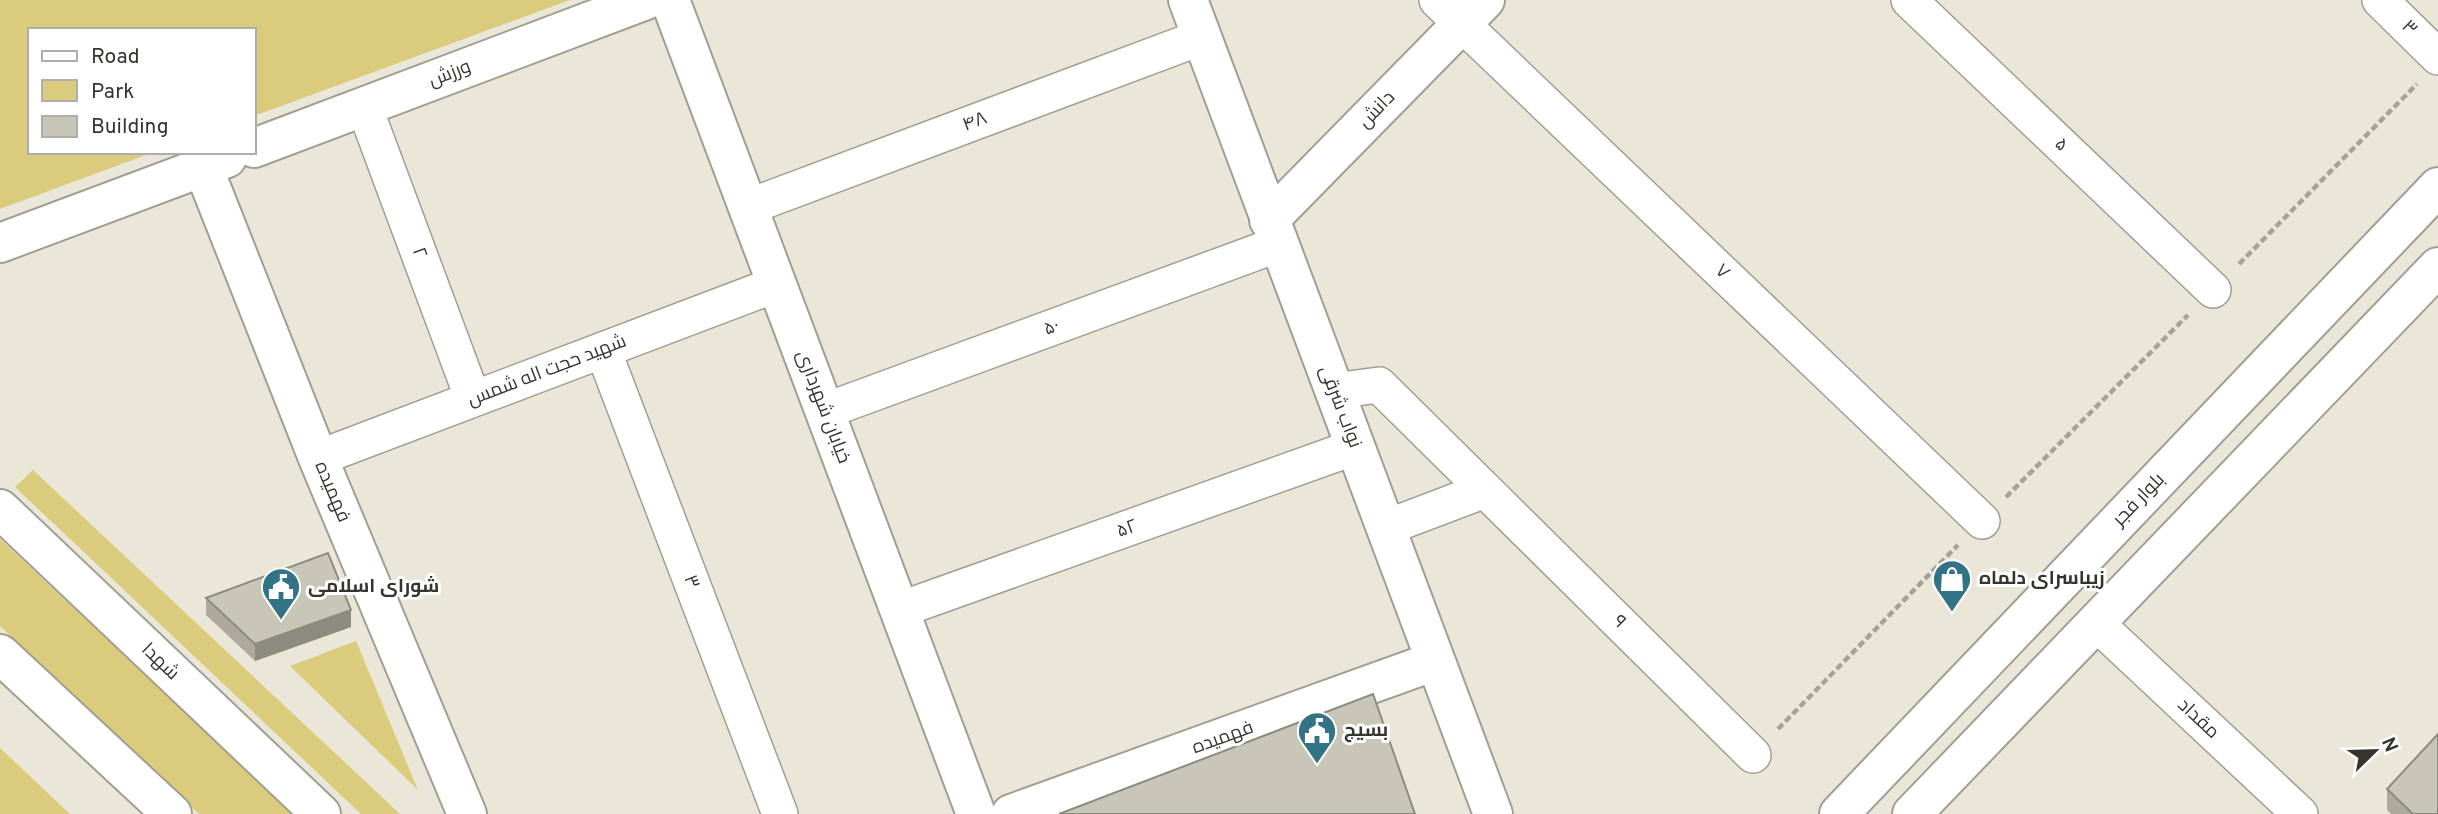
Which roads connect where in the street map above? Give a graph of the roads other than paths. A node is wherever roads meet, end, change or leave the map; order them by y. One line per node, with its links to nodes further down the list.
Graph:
1 (646, 0): 9 (main road, ورزش)
2 (670, 0): 14 (main road, خیابان شهرداری)
3 (1188, 0): 7 (main road, نواب شرقی)
4 (1909, 0): 19 (street, ۵)
5 (2380, 0): 8 (street, ۳)
6 (1461, 8): 15 (main road, دانش); 30 (street, ۷)
7 (1202, 37): 14 (street, ۴۸); 15 (main road, نواب شرقی)
8 (2428, 70)
9 (364, 106): 10 (main road, ورزش); 22 (street, ۲)
10 (256, 147)
11 (237, 154): 12 (main road)
12 (203, 167): 16 (main road); 25 (main road, فهمیده)
13 (2438, 187): 26 (main road, بلوار فجر)
14 (748, 207): 18 (main road, خیابان شهرداری)
15 (1274, 232): 21 (main road, نواب شرقی); 23 (street, ۵۰)
16 (0, 243)
17 (2438, 267): 28 (main road)
18 (777, 284): 20 (street, شهید حجت اله شمس); 23 (main road, خیابان شهرداری)
19 (2213, 290)
20 (603, 350): 22 (street, شهید حجت اله شمس); 40 (street, ۳)
21 (1334, 391): 24 (main road, نواب شرقی); 27 (street, ۹)
22 (473, 400): 25 (street, شهید حجت اله شمس)
23 (825, 411): 32 (main road, خیابان شهرداری)
24 (1355, 447): 31 (main road, نواب شرقی); 32 (street, ۵۲)
25 (318, 458): 39 (main road, فهمیده)
26 (2178, 459): 28 (main road); 44 (main road, بلوار فجر)
27 (1485, 490): 31 (street); 36 (street, ۹)
28 (2217, 496): 33 (main road)
29 (0, 509): 38 (main road, شهدا)
30 (1982, 521)
31 (1385, 528): 35 (main road, نواب شرقی)
32 (899, 610): 41 (main road, خیابان شهرداری)
33 (2096, 623): 45 (main road); 46 (street, مقداد)
34 (0, 654): 37 (main road)
35 (1435, 661): 42 (main road, فهمیده); 43 (main road, نواب شرقی)
36 (1753, 755)
37 (172, 814)
38 (321, 814)
39 (467, 814)
40 (780, 814)
41 (976, 814)
42 (1011, 814)
43 (1493, 814)
44 (1839, 814)
45 (1912, 814)
46 (2300, 814)

